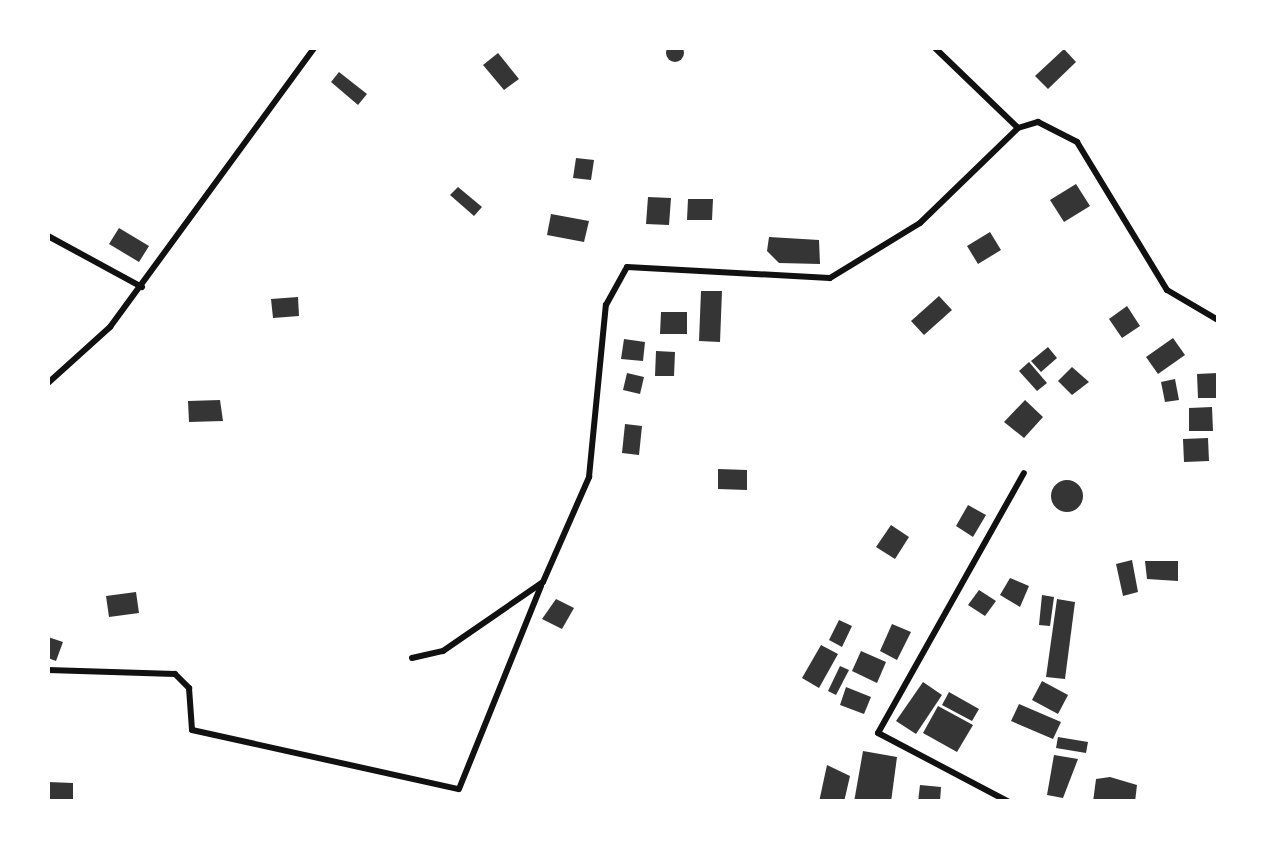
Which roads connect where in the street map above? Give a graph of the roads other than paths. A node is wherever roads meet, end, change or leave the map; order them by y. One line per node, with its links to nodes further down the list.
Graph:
1 (314, 48): 5 (street)
2 (934, 48): 3 (street)
3 (1018, 128): 6 (street); 9 (street)
4 (48, 236): 5 (street)
5 (142, 287): 7 (street)
6 (1218, 320)
7 (48, 382)
8 (1024, 474): 12 (street)
9 (542, 582): 10 (street); 11 (street)
10 (412, 658)
11 (48, 670)
12 (1009, 802)

